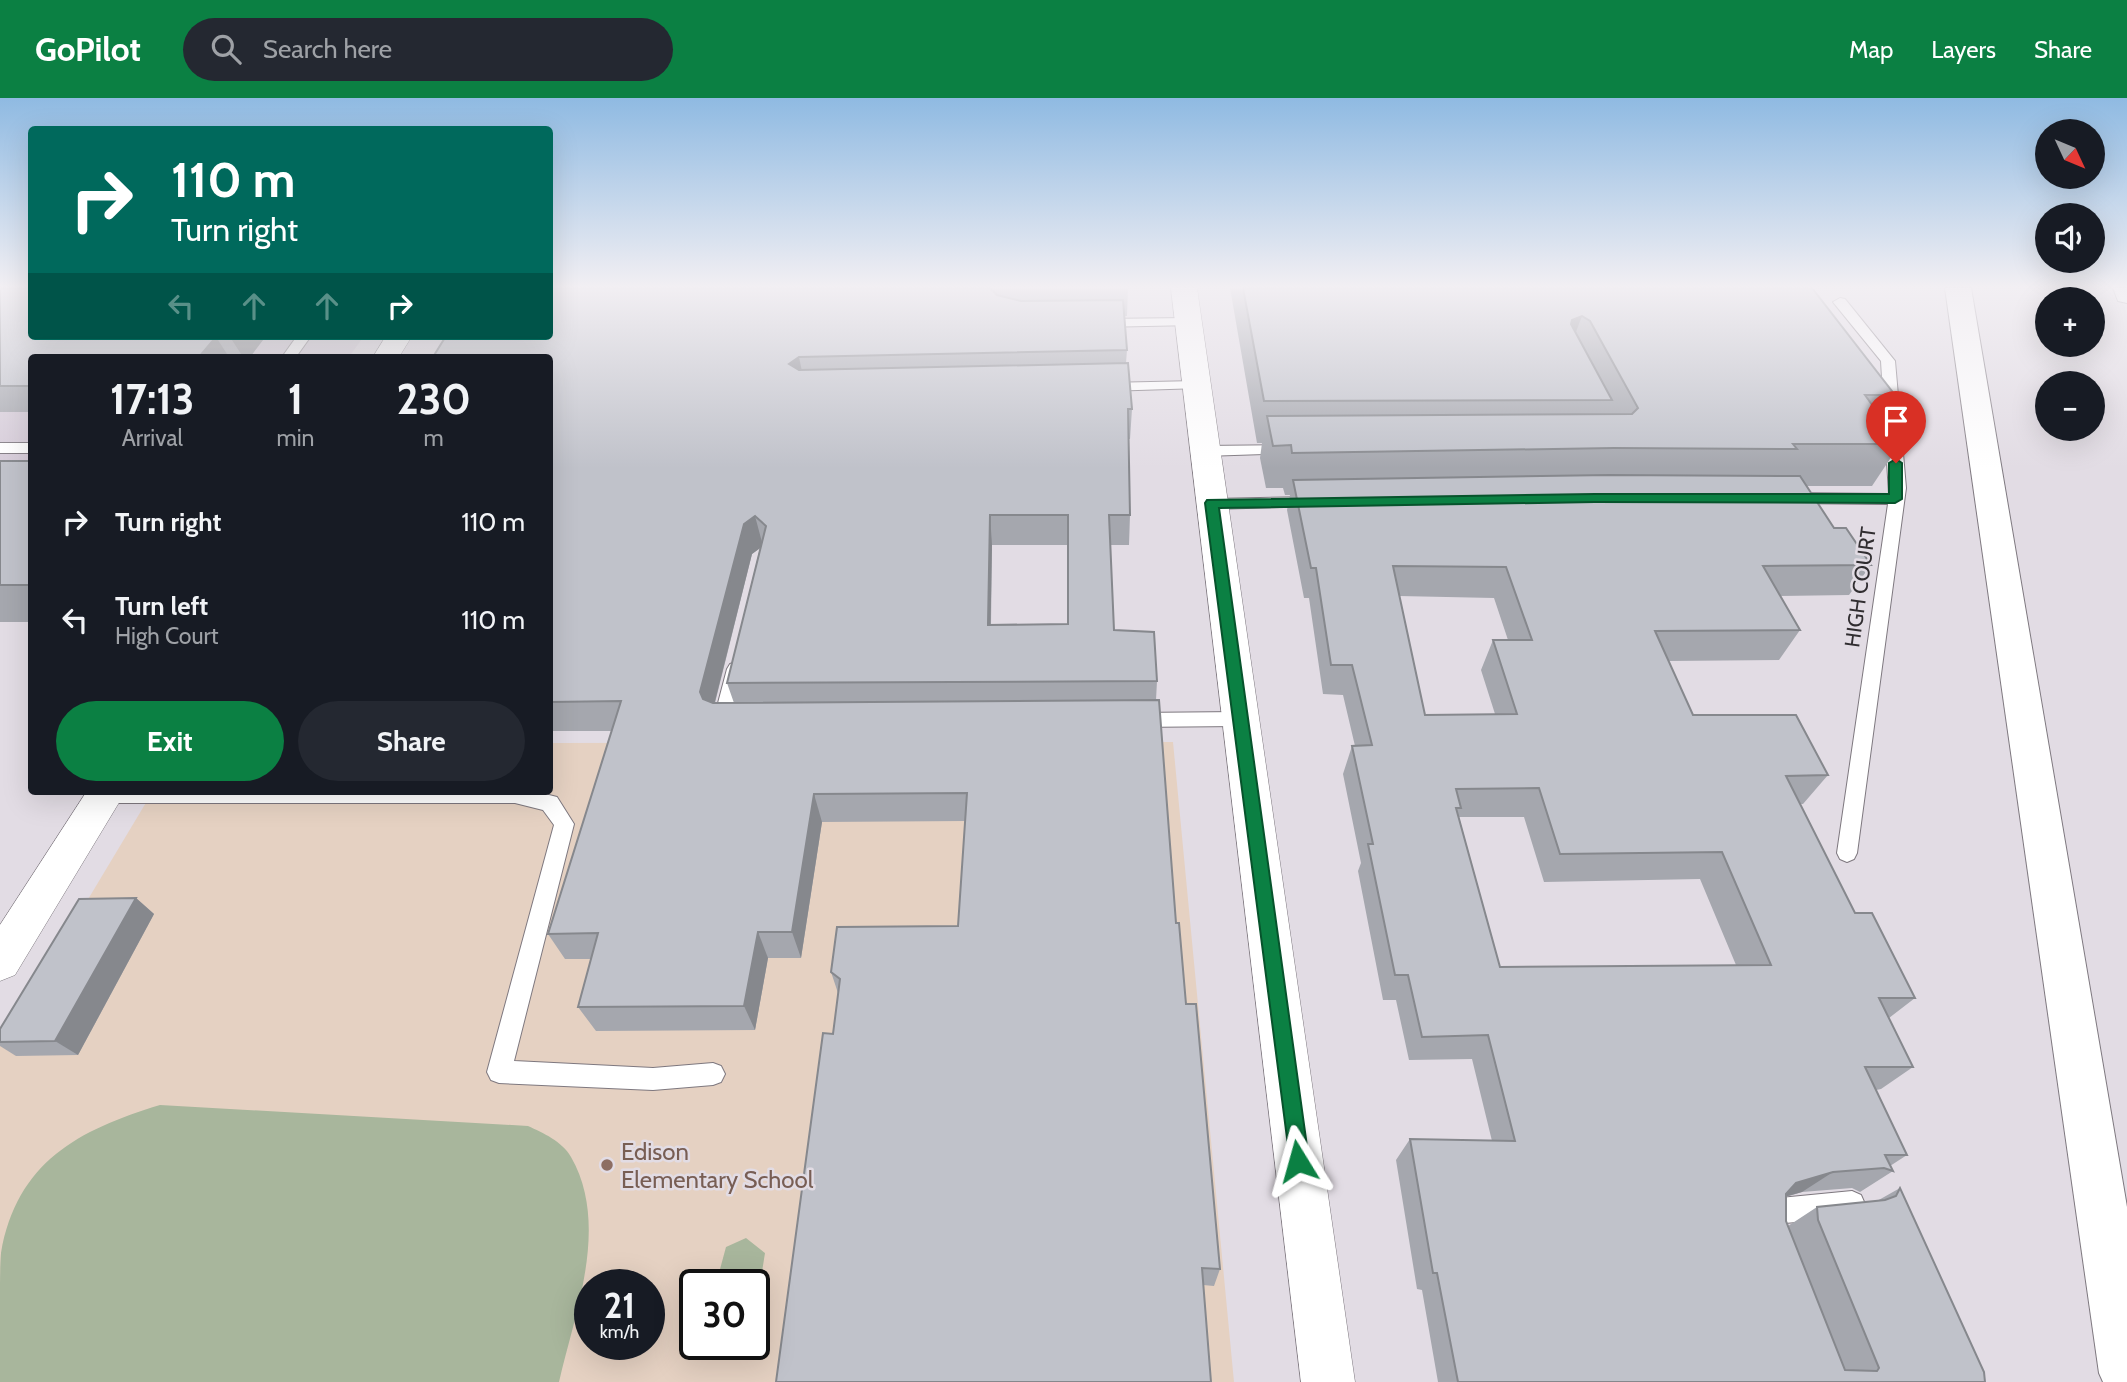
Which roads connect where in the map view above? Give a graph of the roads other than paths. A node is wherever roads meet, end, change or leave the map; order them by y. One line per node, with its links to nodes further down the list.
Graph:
1 (1192, 348): 4 (street)
2 (1877, 348): 11 (lane, HIGH COURT)
3 (1968, 348): 25 (highway)
4 (1196, 385): 5 (lane); 9 (street)
5 (1094, 387)
6 (0, 448): 7 (lane)
7 (28, 448)
8 (1303, 450): 9 (lane)
9 (1204, 451): 13 (street)
10 (1772, 498): 11 (lane)
11 (1895, 499): 20 (lane, HIGH COURT)
12 (1335, 502): 13 (lane)
13 (1212, 503): 15 (street)
14 (742, 645): 17 (lane)
15 (1239, 719): 16 (lane); 26 (street)
16 (1114, 720)
17 (751, 722)
18 (105, 795): 21 (street)
19 (515, 795): 22 (lane)
20 (1847, 853)
21 (0, 962)
22 (713, 1074)
23 (1852, 1203): 24 (lane)
24 (1777, 1252)
25 (2127, 1373)
26 (1328, 1382)

